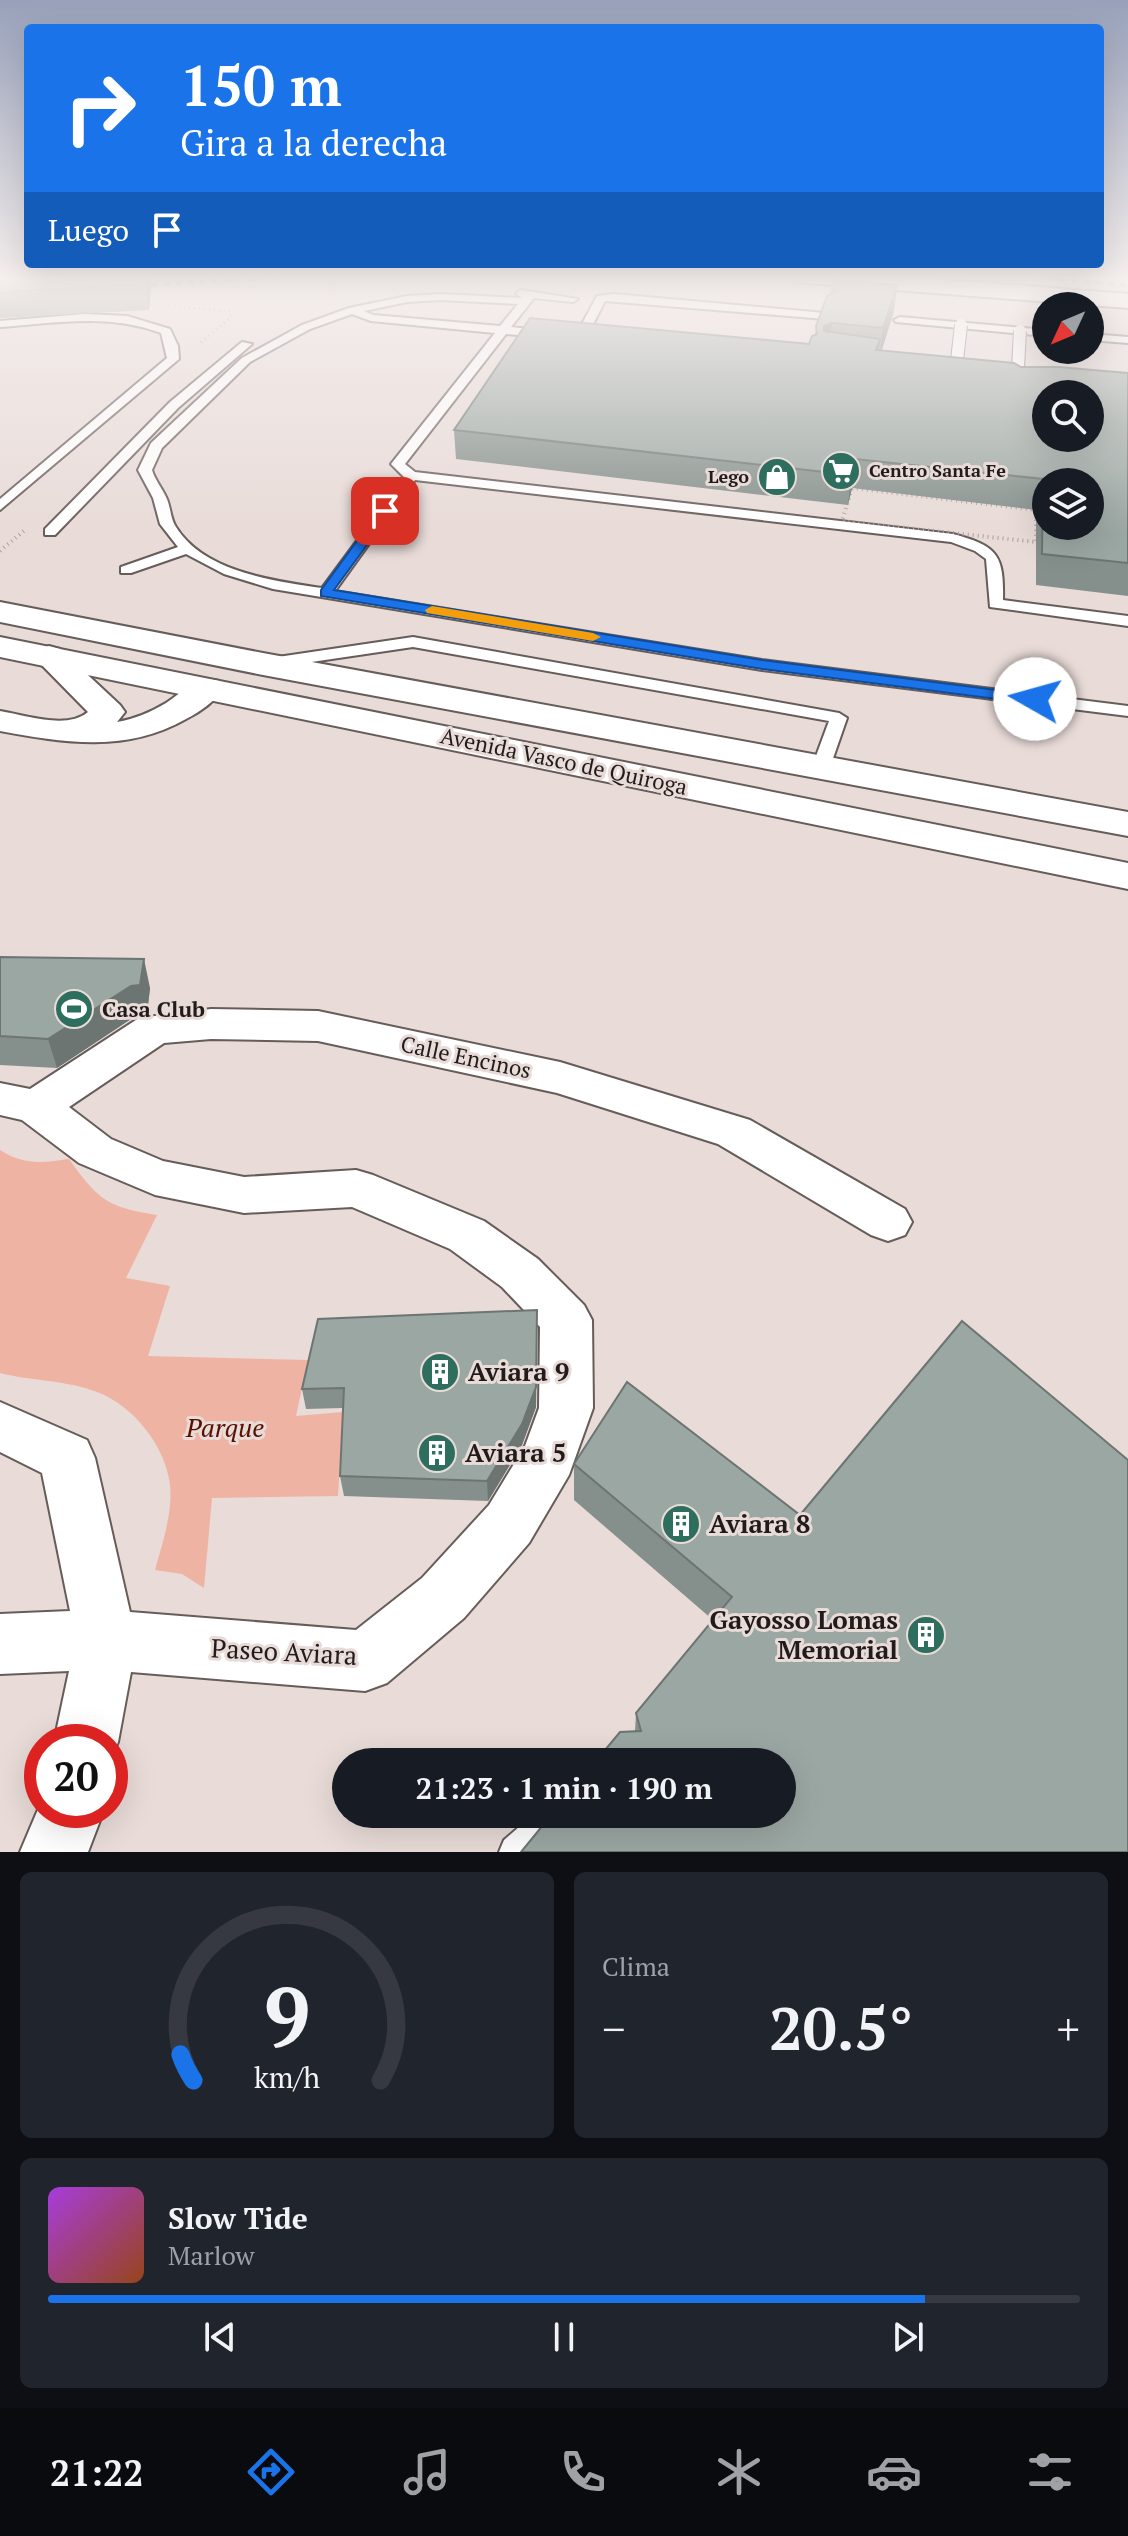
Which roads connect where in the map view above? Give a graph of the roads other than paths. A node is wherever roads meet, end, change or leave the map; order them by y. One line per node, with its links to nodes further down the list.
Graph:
1 (169, 362): 12 (lane)
2 (223, 362): 13 (lane)
3 (243, 362): 14 (lane)
4 (476, 362): 11 (lane)
5 (951, 362): 7 (lane, bridge)
6 (1019, 362): 9 (lane, bridge)
7 (972, 370)
8 (1003, 373): 9 (lane)
9 (1018, 380): 10 (lane)
10 (1032, 387)
11 (411, 476): 16 (lane); 18 (lane)
12 (0, 506)
13 (50, 532)
14 (186, 549): 15 (lane); 16 (lane)
15 (126, 570)
16 (326, 593): 23 (lane)
17 (0, 612): 21 (main road, Avenida Vasco de Quiroga)
18 (1128, 621)
19 (0, 647): 20 (main road, Avenida Vasco de Quiroga)
20 (49, 656): 22 (main road, Avenida Vasco de Quiroga); 25 (street)
21 (263, 664): 26 (main road, Avenida Vasco de Quiroga); 26 (lane)
22 (207, 688): 25 (street); 28 (main road, Avenida Vasco de Quiroga)
23 (1128, 711)
24 (0, 721): 25 (street)
25 (57, 731)
26 (821, 767): 27 (main road, Avenida Vasco de Quiroga)
27 (1128, 824)
28 (1128, 876)
29 (18, 1103): 30 (street, Calle Encinos); 32 (street, Paseo Aviara)
30 (888, 1222)
31 (0, 1426): 32 (street)
32 (106, 1640): 33 (street, Paseo Aviara); 34 (street)
33 (0, 1644)
34 (90, 1724)
35 (65, 1828): 38 (street)
36 (80, 1828): 39 (street)
37 (543, 1828): 40 (lane)
38 (54, 1852)
39 (87, 1852)
40 (516, 1852)

